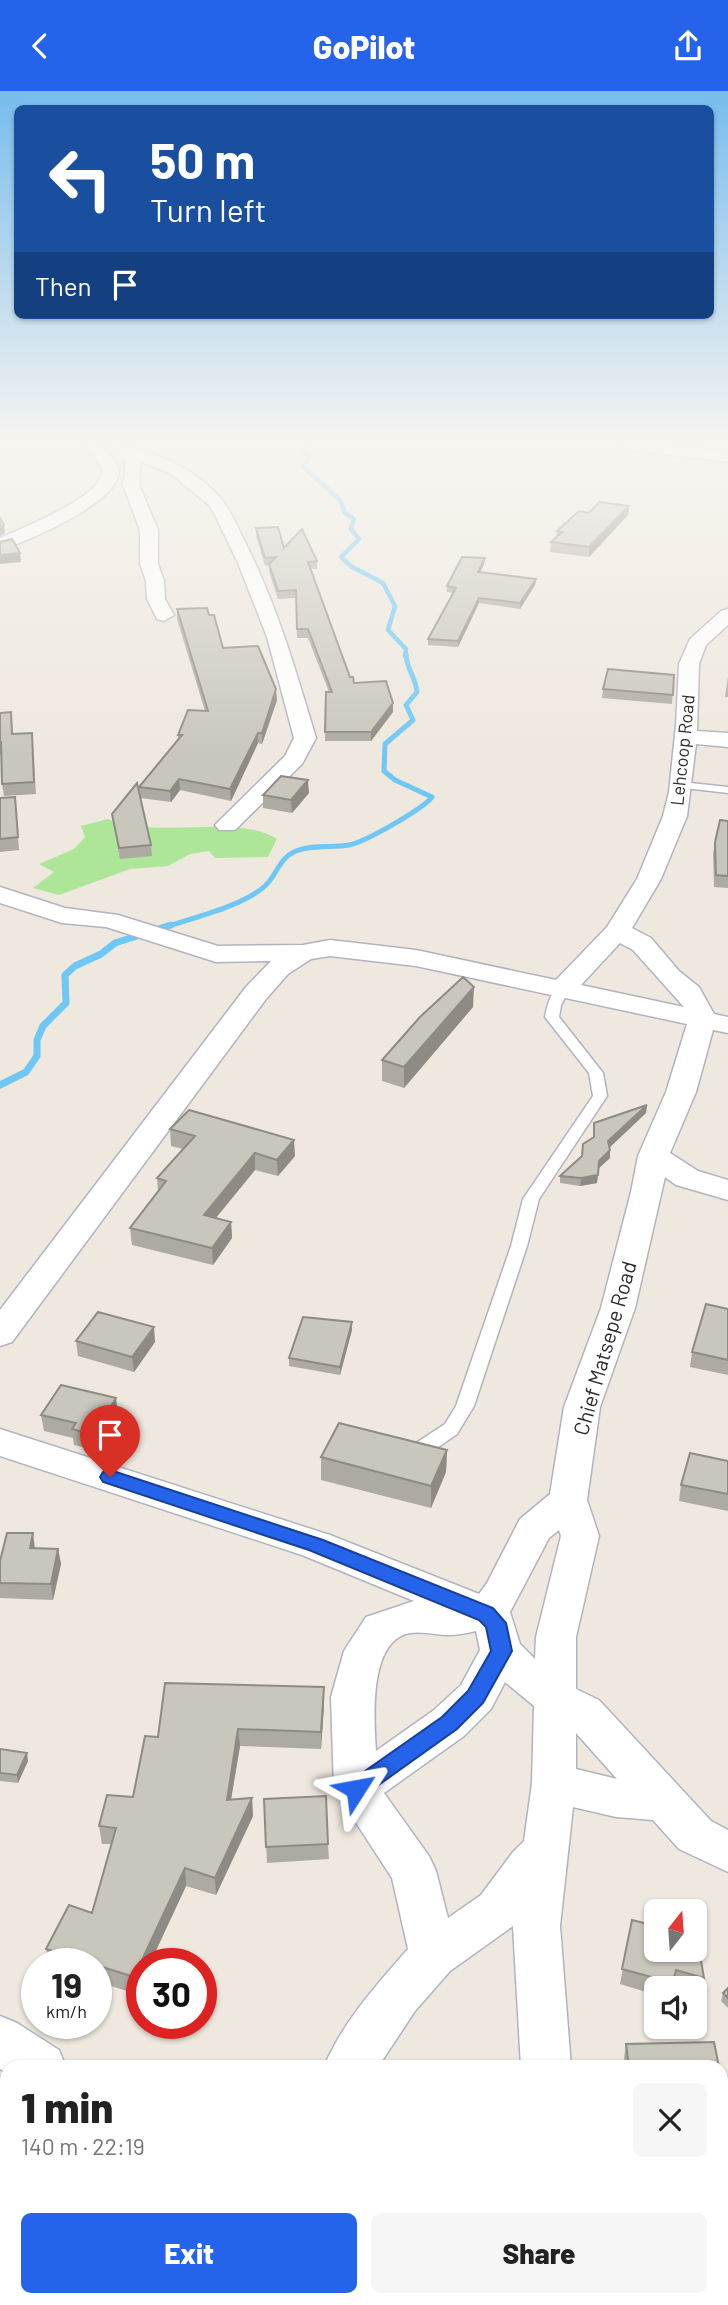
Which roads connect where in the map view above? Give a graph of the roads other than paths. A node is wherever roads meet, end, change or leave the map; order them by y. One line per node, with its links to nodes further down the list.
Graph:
1 (149, 548): 3 (street)
2 (240, 548): 9 (street)
3 (163, 615)
4 (728, 615): 5 (street, Lehcoop Road)
5 (686, 737): 6 (street); 7 (street, Lehcoop Road)
6 (728, 740)
7 (681, 785): 8 (lane); 11 (street, Lehcoop Road)
8 (728, 790)
9 (228, 825)
10 (0, 895): 12 (street)
11 (617, 931): 13 (street, Lehcoop Road); 14 (street)
12 (303, 953): 13 (street); 17 (street)
13 (562, 990): 14 (street); 19 (lane)
14 (715, 1022): 15 (street, Chief Matsepe Road)
15 (653, 1156): 16 (street); 20 (street, Chief Matsepe Road)
16 (728, 1190)
17 (0, 1334)
18 (0, 1441): 21 (street)
19 (417, 1452)
20 (568, 1500): 21 (street); 22 (street, Chief Matsepe Road)
21 (494, 1633): 22 (street); 24 (street); 24 (street)
22 (554, 1696): 23 (street, Chief Matsepe Road); 25 (street)
23 (554, 1783): 25 (street); 26 (street, Chief Matsepe Road)
24 (356, 1789): 28 (street)
25 (662, 1801): 27 (street)
26 (546, 1850): 28 (street); 32 (street, Chief Matsepe Road)
27 (728, 1852)
28 (433, 1955): 31 (street)
29 (0, 2040): 30 (street)
30 (30, 2060)
31 (354, 2060)
32 (546, 2060)

